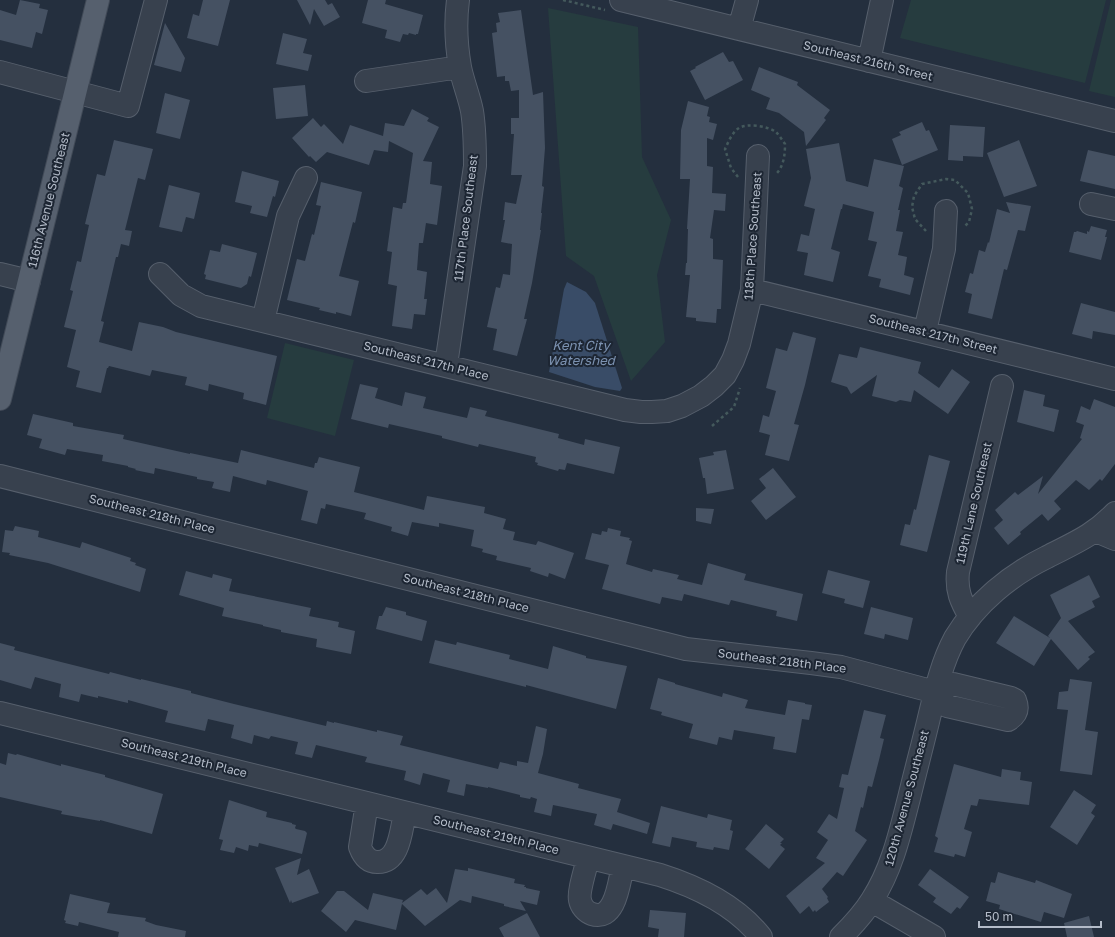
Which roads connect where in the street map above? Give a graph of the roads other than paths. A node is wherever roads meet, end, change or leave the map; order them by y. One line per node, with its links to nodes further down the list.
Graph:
1 (98, 0): 12 (main road, 116th Avenue Southeast)
2 (156, 0): 12 (street)
3 (458, 0): 9 (street, 117th Place Southeast)
4 (621, 0): 7 (street, Southeast 216th Street)
5 (747, 0): 7 (street)
6 (882, 0): 8 (street)
7 (739, 29): 8 (street, Southeast 216th Street)
8 (869, 61): 13 (street, Southeast 216th Street)
9 (460, 67): 11 (street); 25 (street, 117th Place Southeast)
10 (0, 72): 12 (street)
11 (366, 81)
12 (75, 92): 21 (main road, 116th Avenue Southeast)
13 (1115, 121)
14 (758, 156): 22 (street, 118th Place Southeast)
15 (306, 178): 23 (street)
16 (1091, 204): 17 (street)
17 (1115, 209)
18 (946, 211): 24 (street)
19 (0, 274): 21 (street)
20 (160, 274): 23 (street, Southeast 217th Place)
21 (29, 281): 29 (main road, 116th Avenue Southeast)
22 (752, 290): 24 (street, Southeast 217th Street); 28 (street, 118th Place Southeast)
23 (263, 321): 25 (street, Southeast 217th Place)
24 (926, 332): 26 (street, Southeast 217th Street)
25 (446, 365): 28 (street, Southeast 217th Place)
26 (1115, 379)
27 (1002, 386): 33 (street, 119th Lane Southeast)
28 (701, 396)
29 (0, 399)
30 (0, 476): 34 (street, Southeast 218th Place)
31 (1115, 513): 32 (street, 120th Avenue Southeast)
32 (1106, 535): 33 (street, 120th Avenue Southeast)
33 (970, 618): 34 (street, 120th Avenue Southeast)
34 (935, 692): 40 (street, 120th Avenue Southeast)
35 (0, 713): 36 (street, Southeast 219th Place)
36 (367, 803): 37 (street, Southeast 219th Place); 37 (street)
37 (405, 812): 38 (street, Southeast 219th Place)
38 (588, 858): 39 (street, Southeast 219th Place); 39 (street)
39 (623, 866): 41 (street, Southeast 219th Place)
40 (872, 900): 42 (street, 120th Avenue Southeast); 43 (street)
41 (761, 937)
42 (841, 937)
43 (934, 937)

